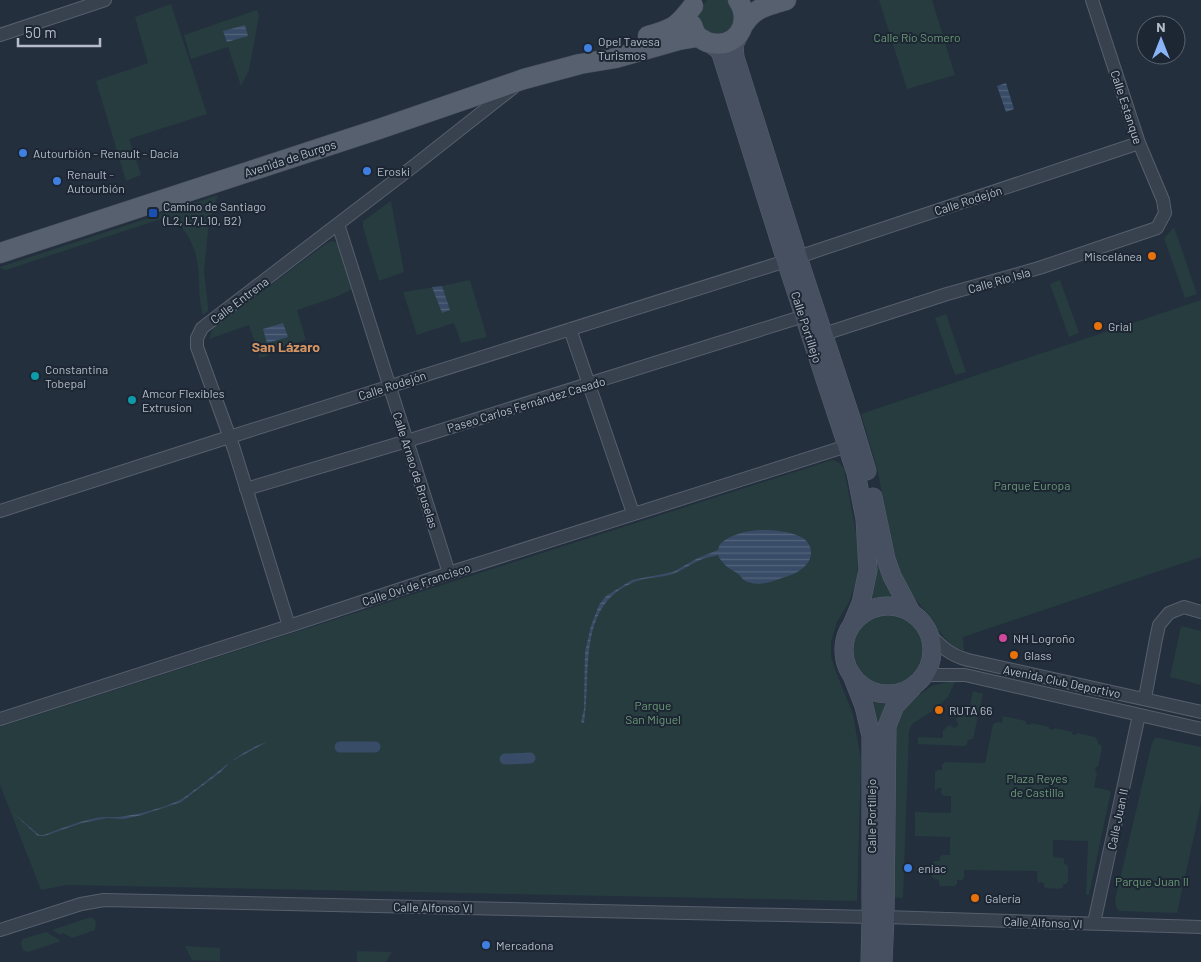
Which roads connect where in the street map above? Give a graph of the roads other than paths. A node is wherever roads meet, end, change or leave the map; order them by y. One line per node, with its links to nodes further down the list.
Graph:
1 (105, 0): 7 (street)
2 (738, 0): 6 (main road)
3 (786, 0): 6 (main road)
4 (1092, 0): 11 (street, Calle Estanque)
5 (695, 3): 8 (main road); 9 (main road, Avenida de Burgos)
6 (742, 28): 8 (main road, Avenida de Burgos); 15 (main road, Calle Portillejo)
7 (0, 35)
8 (702, 39): 9 (main road, Avenida de Burgos); 15 (main road, Calle Portillejo)
9 (580, 64): 10 (main road, Avenida de Burgos)
10 (524, 79): 13 (street, Calle Entrena); 14 (main road, Avenida de Burgos)
11 (1139, 143): 12 (street, Calle Estanque); 15 (street, Calle Rodejón)
12 (1165, 213): 18 (street, Calle Río Isla)
13 (338, 224): 20 (street, Calle Arnao de Bruselas); 21 (street, Calle Entrena)
14 (0, 253)
15 (792, 259): 16 (main road, Calle Portillejo); 17 (street, Calle Rodejón); 18 (main road, Calle Portillejo)
16 (804, 316): 19 (street, Paseo Carlos Fernández Casado); 23 (main road, Calle Portillejo)
17 (570, 329): 19 (street); 20 (street, Calle Rodejón)
18 (824, 334): 28 (main road, Calle Portillejo)
19 (589, 384): 22 (street, Paseo Carlos Fernández Casado); 26 (street)
20 (389, 386): 21 (street, Calle Rodejón); 22 (street, Calle Arnao de Bruselas)
21 (229, 437): 24 (street, Calle Entrena); 25 (street, Calle Rodejón)
22 (407, 441): 24 (street, Paseo Carlos Fernández Casado); 27 (street, Calle Arnao de Bruselas)
23 (839, 448): 26 (street, Calle Ovi de Francisco); 30 (main road, Calle Portillejo)
24 (246, 489): 31 (street, Calle Entrena)
25 (0, 511)
26 (633, 514): 27 (street, Calle Ovi de Francisco)
27 (449, 572): 31 (street, Calle Ovi de Francisco)
28 (911, 612): 30 (main road); 32 (main road)
29 (1201, 612): 35 (street)
30 (853, 622): 33 (main road)
31 (289, 626): 38 (street, Calle Ovi de Francisco)
32 (930, 635): 34 (main road); 35 (street, Avenida Club Deportivo)
33 (851, 673): 34 (main road); 40 (main road, Calle Portillejo)
34 (919, 681): 37 (street, Avenida Club Deportivo); 40 (main road, Calle Portillejo)
35 (1145, 698): 36 (street, Avenida Club Deportivo)
36 (1201, 712)
37 (1140, 715): 39 (street, Avenida Club Deportivo); 41 (street, Calle Juan II)
38 (0, 718)
39 (1201, 729)
40 (878, 917): 41 (street, Calle Alfonso VI); 43 (street, Calle Alfonso VI); 44 (main road, Calle Portillejo); 45 (main road, Calle Portillejo)
41 (1094, 923): 42 (street, Calle Alfonso VI)
42 (1201, 927)
43 (0, 930)
44 (870, 962)
45 (883, 962)

